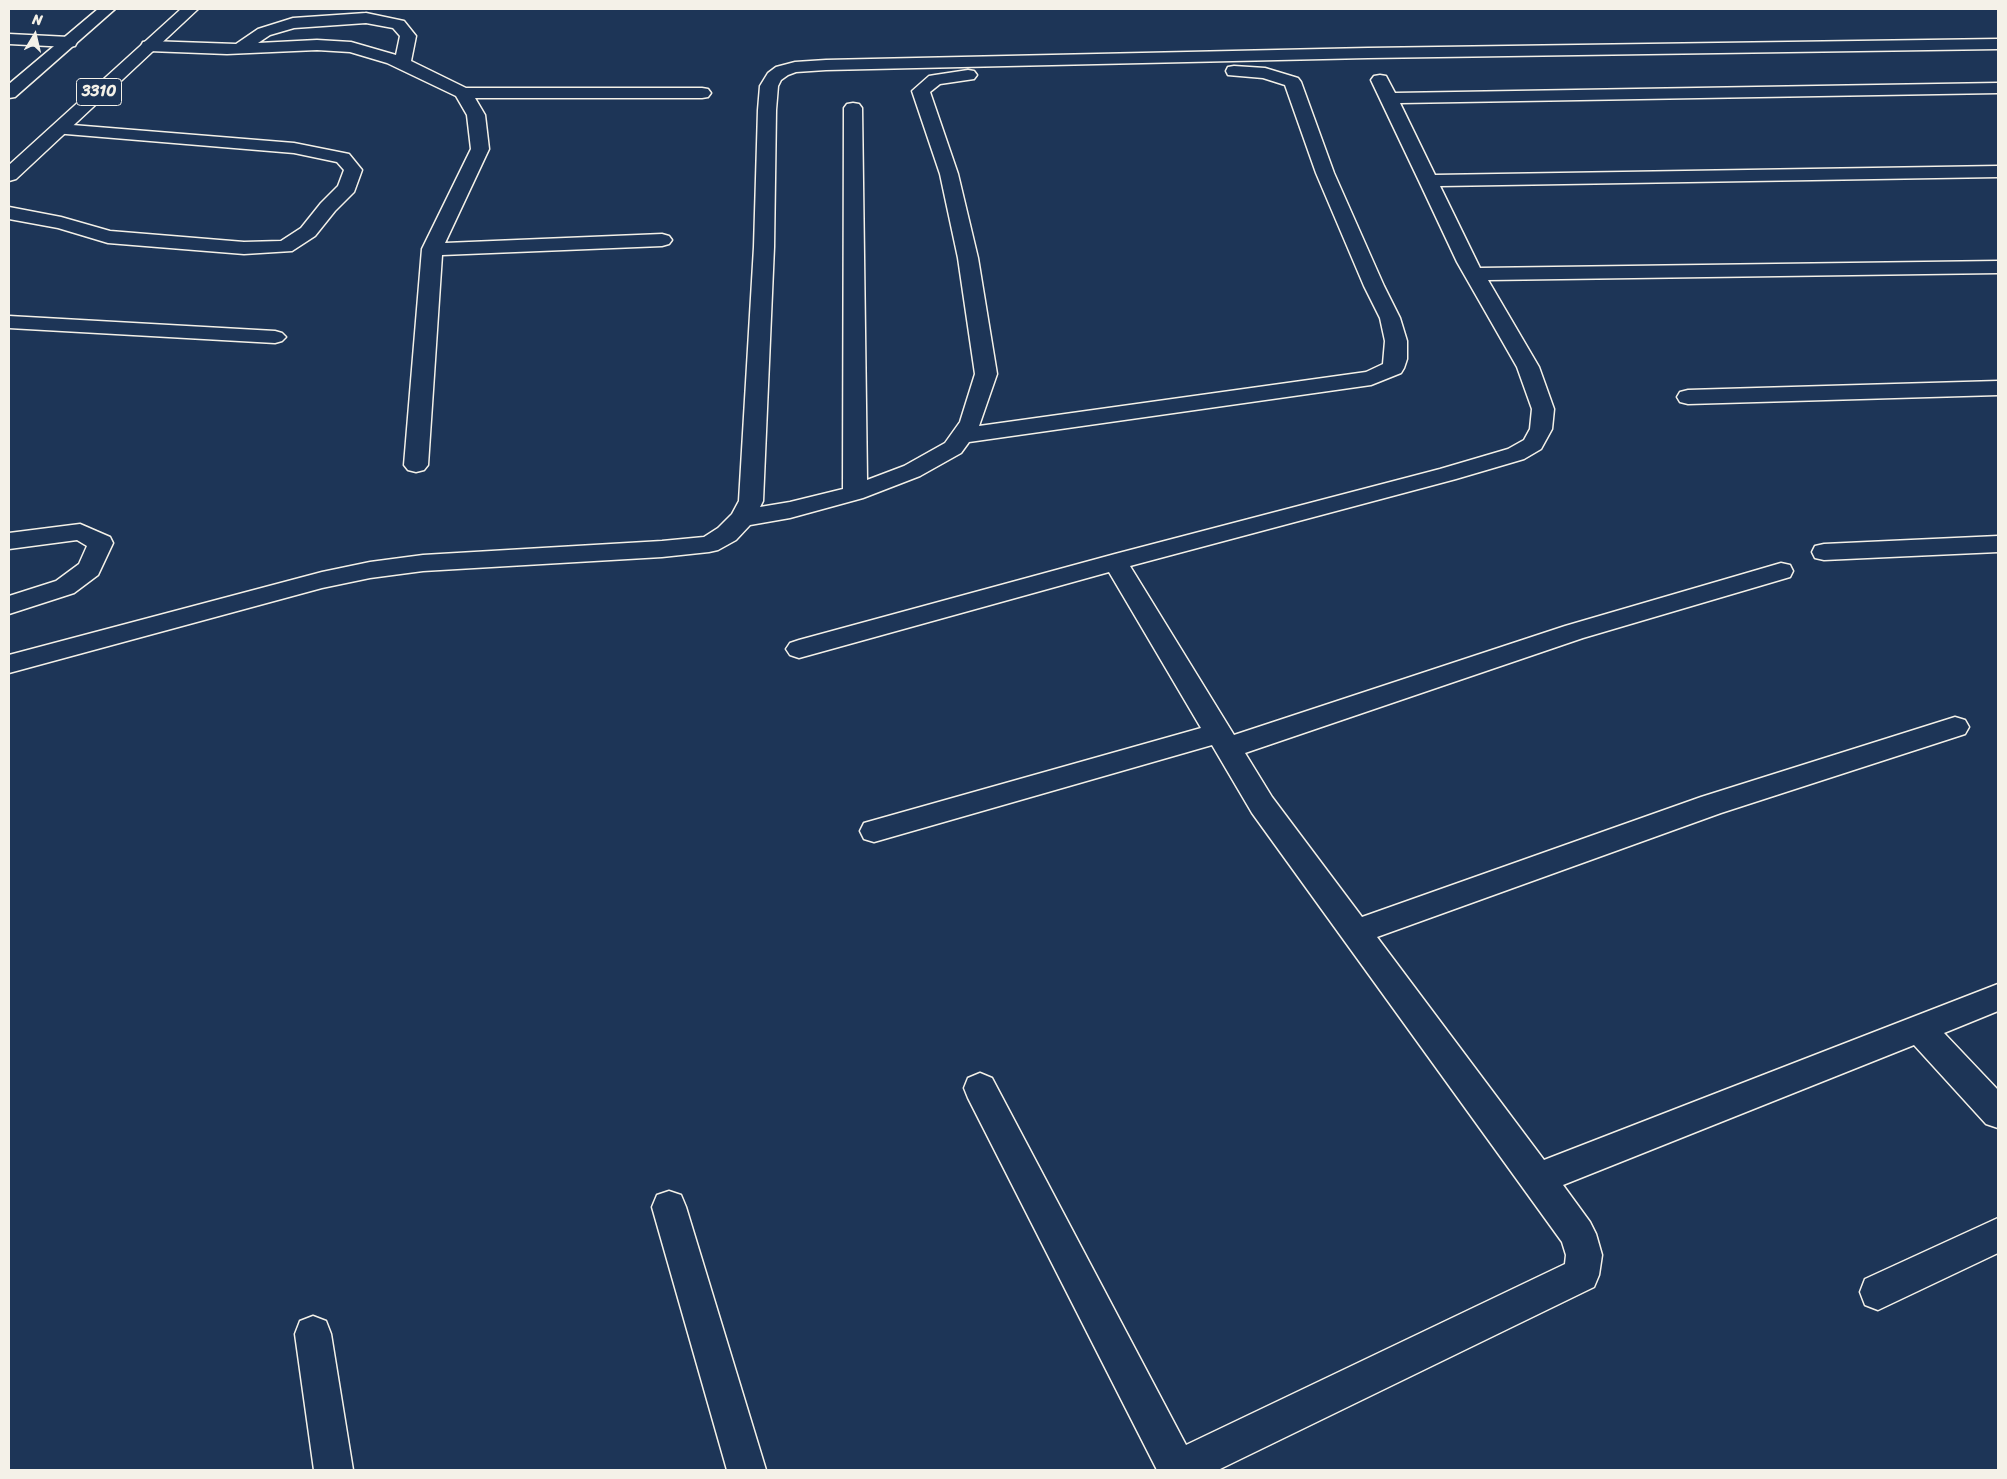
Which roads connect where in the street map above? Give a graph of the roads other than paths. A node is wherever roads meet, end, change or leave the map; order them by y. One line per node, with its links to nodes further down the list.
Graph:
1 (107, 9): 4 (street)
2 (190, 9): 6 (street, 3310)
3 (9, 38): 4 (street)
4 (69, 42): 11 (street)
5 (1998, 44): 30 (street)
6 (149, 46): 7 (street); 14 (street, 3310)
7 (235, 49): 8 (street); 8 (street)
8 (402, 64): 10 (street)
9 (1998, 88): 17 (street)
10 (464, 92): 12 (street); 20 (street)
11 (9, 93)
12 (702, 93)
13 (853, 108): 29 (street)
14 (60, 128): 16 (street, 3310); 18 (street)
15 (1998, 171): 17 (street)
16 (9, 175)
17 (1428, 181): 22 (street)
18 (9, 213)
19 (662, 240): 20 (street)
20 (432, 249): 28 (street)
21 (1998, 267): 22 (street)
22 (1474, 274): 34 (street)
23 (9, 322): 24 (street)
24 (275, 338)
25 (1998, 388): 26 (street)
26 (1688, 397)
27 (961, 436): 27 (street); 29 (street)
28 (416, 465)
29 (855, 493): 30 (street)
30 (742, 518): 38 (street)
31 (9, 541): 36 (street)
32 (1998, 544): 33 (street)
33 (1824, 552)
34 (1114, 562): 37 (street); 40 (street)
35 (1781, 571): 40 (street)
36 (9, 605)
37 (799, 649)
38 (9, 664)
39 (1955, 727): 42 (street)
40 (1222, 740): 41 (street); 42 (street)
41 (874, 831)
42 (1355, 932): 47 (street)
43 (1998, 997): 44 (street)
44 (1920, 1028): 46 (street); 47 (street)
45 (980, 1088): 54 (street)
46 (1998, 1112)
47 (1537, 1179): 54 (street)
48 (670, 1207): 53 (street)
49 (1998, 1235): 50 (street)
50 (1878, 1292)
51 (313, 1334): 52 (street)
52 (334, 1470)
53 (747, 1470)
54 (1177, 1470)

